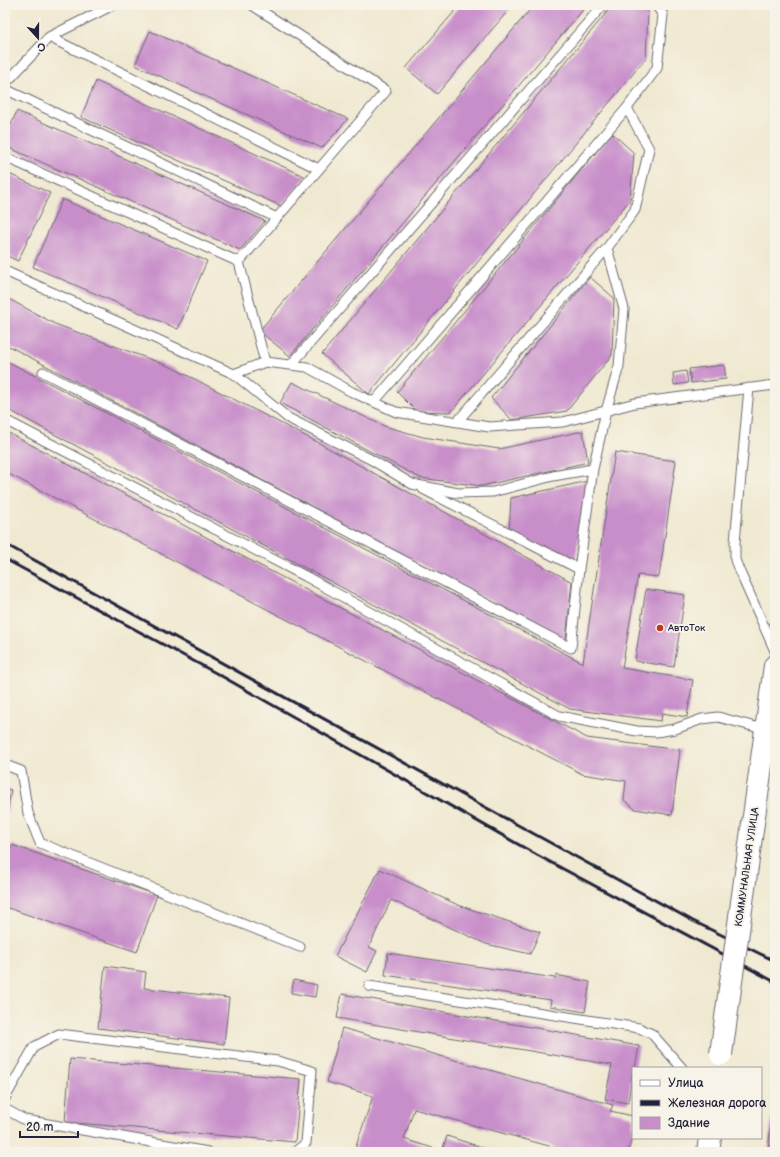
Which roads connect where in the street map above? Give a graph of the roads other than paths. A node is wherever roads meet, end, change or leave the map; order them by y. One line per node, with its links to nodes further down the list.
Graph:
1 (113, 5): 5 (lane)
2 (252, 5): 10 (lane)
3 (603, 5): 16 (lane)
4 (656, 5): 8 (lane)
5 (49, 37): 6 (lane); 10 (lane)
6 (5, 84)
7 (5, 89): 11 (lane)
8 (627, 108): 12 (lane); 21 (lane)
9 (5, 157): 13 (lane)
10 (319, 169): 11 (lane)
11 (277, 218): 13 (lane)
12 (607, 248): 22 (lane); 24 (lane)
13 (239, 262): 15 (lane)
14 (5, 271): 18 (lane)
15 (265, 362): 16 (lane); 18 (lane)
16 (291, 366): 21 (lane)
17 (43, 372): 27 (lane)
18 (234, 374): 26 (lane)
19 (775, 385): 20 (lane)
20 (749, 388): 22 (lane); 28 (lane)
21 (374, 402): 24 (lane)
22 (606, 411): 24 (lane); 25 (lane)
23 (5, 420): 30 (lane)
24 (457, 422)
25 (593, 469): 26 (lane); 27 (lane)
26 (412, 484): 27 (lane)
27 (579, 569)
28 (775, 651)
29 (775, 666): 30 (street, КОММУНАЛЬНАЯ УЛИЦА)
30 (767, 730): 34 (street, КОММУНАЛЬНАЯ УЛИЦА, bridge)
31 (5, 765): 32 (lane)
32 (300, 947)
33 (369, 986): 35 (lane)
34 (720, 1061)
35 (681, 1067)
36 (5, 1098): 40 (lane)
37 (5, 1109): 39 (lane)
38 (710, 1139): 41 (street)
39 (208, 1152)
40 (295, 1152)
41 (708, 1152)

